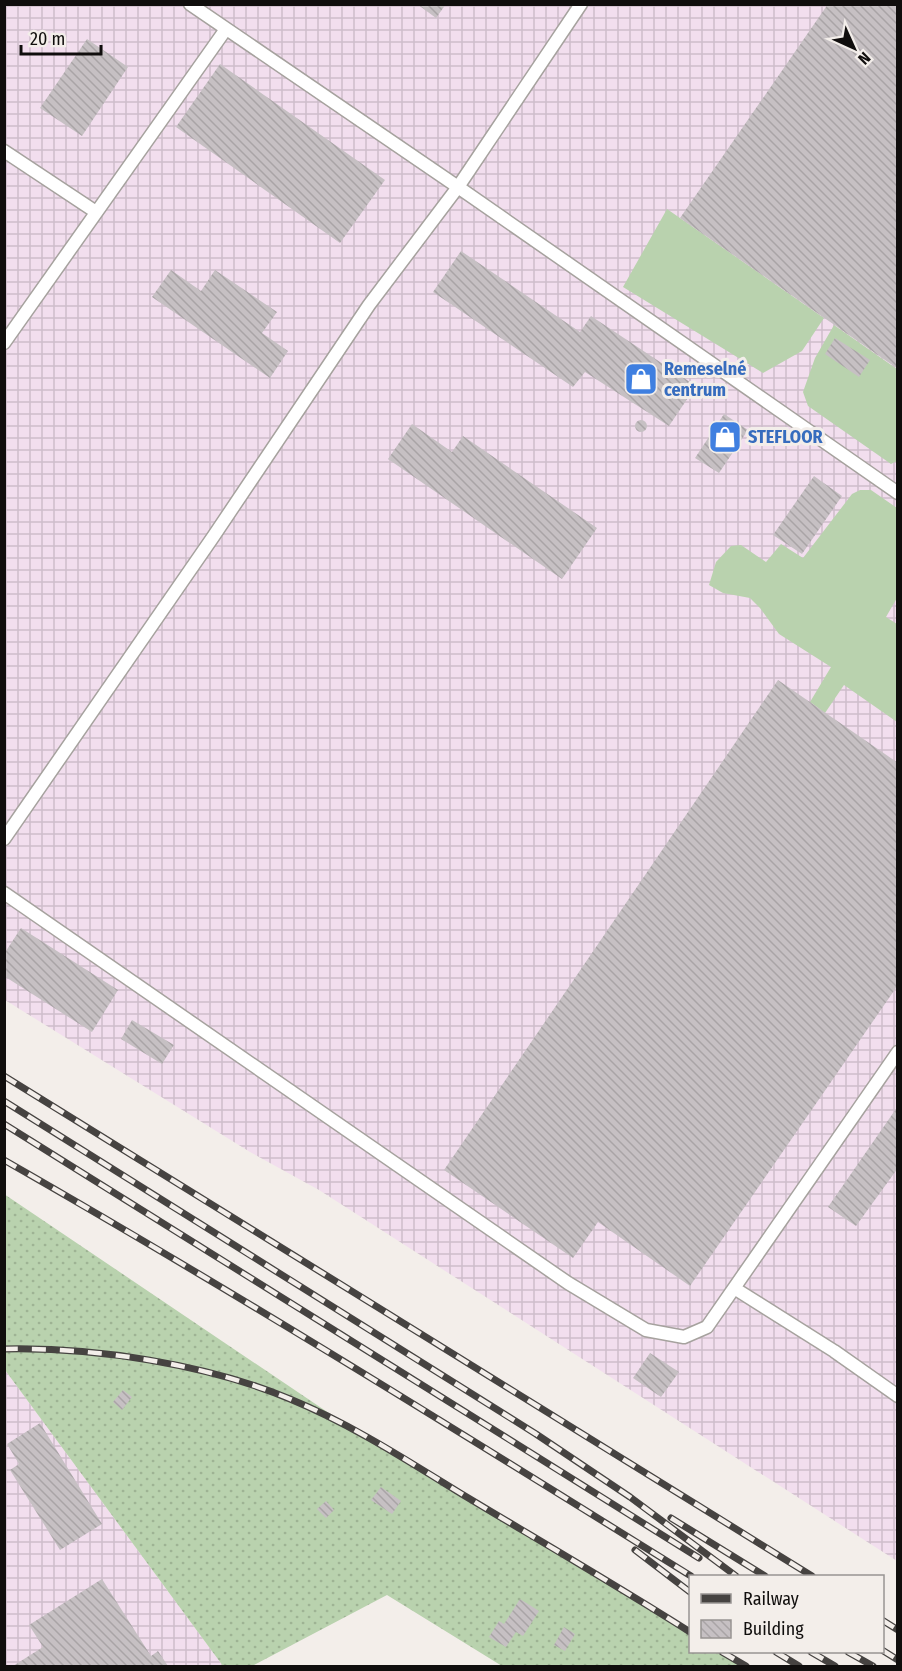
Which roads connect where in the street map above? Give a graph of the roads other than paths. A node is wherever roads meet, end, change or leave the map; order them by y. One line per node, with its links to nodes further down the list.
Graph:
1 (190, 4): 3 (lane)
2 (581, 4): 5 (lane)
3 (225, 29): 5 (lane); 6 (lane)
4 (4, 151): 6 (lane)
5 (458, 187): 8 (lane); 9 (lane)
6 (96, 212): 7 (lane)
7 (4, 343)
8 (897, 493)
9 (4, 839)
10 (4, 893): 12 (lane)
11 (897, 1052): 12 (lane)
12 (734, 1288): 13 (lane)
13 (897, 1396)

